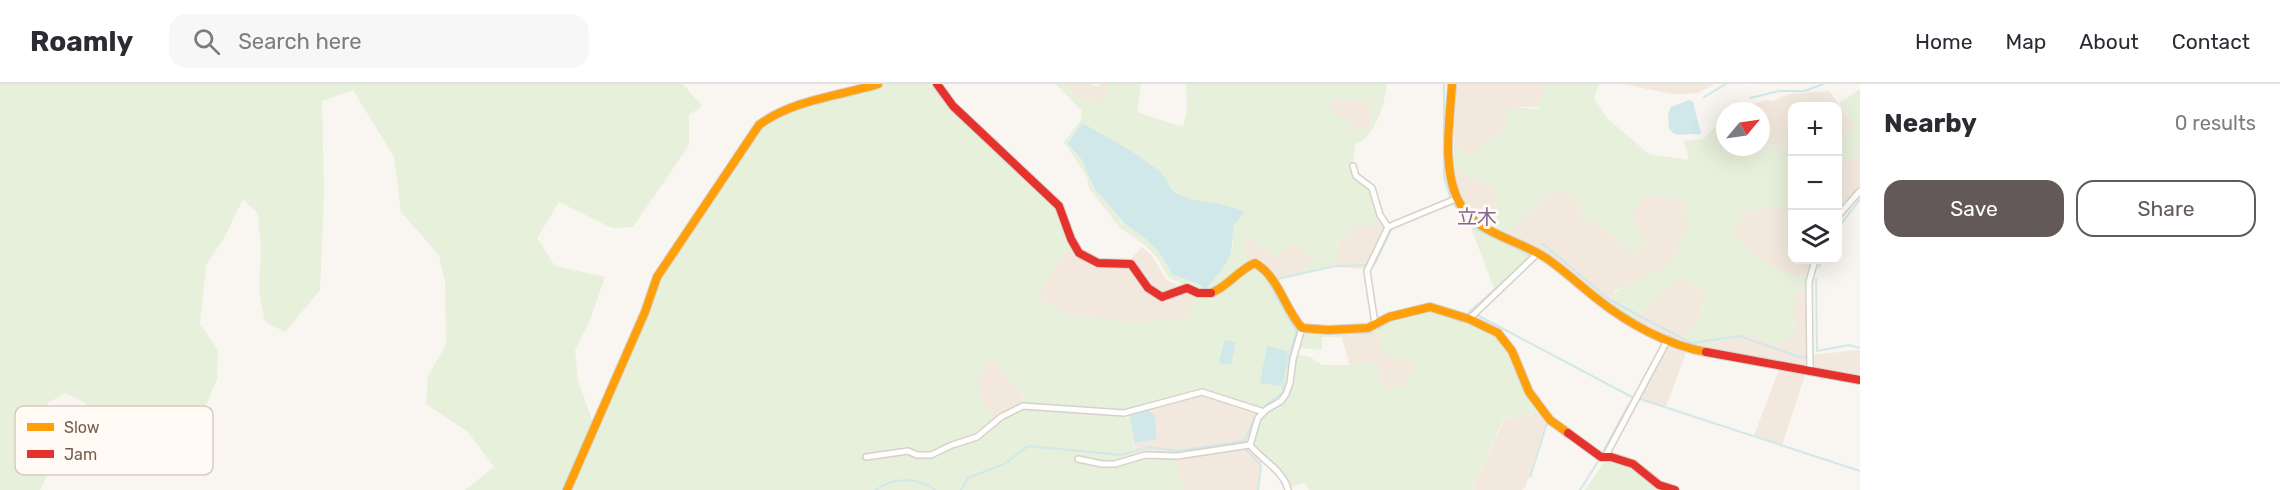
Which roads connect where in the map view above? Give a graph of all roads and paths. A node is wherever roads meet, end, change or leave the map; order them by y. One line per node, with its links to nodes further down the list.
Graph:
1 (878, 84): 22 (street)
2 (937, 84): 13 (street)
3 (1452, 84): 6 (street)
4 (1353, 166): 8 (street)
5 (1860, 191): 7 (street)
6 (1458, 198): 8 (street); 9 (street)
7 (1842, 211)
8 (1388, 227): 12 (street)
9 (1538, 253): 11 (street); 14 (street)
10 (1814, 264): 15 (street)
11 (1465, 319): 12 (street); 20 (street)
12 (1375, 324): 13 (street)
13 (1302, 328): 17 (street)
14 (1668, 339): 15 (street); 20 (street)
15 (1810, 372): 16 (street)
16 (1860, 380)
17 (1264, 412): 18 (street); 19 (street)
18 (1250, 445): 21 (street); 23 (street)
19 (866, 457)
20 (1605, 458): 24 (street)
21 (1078, 459)
22 (567, 490)
23 (1288, 490)
24 (1675, 490)

